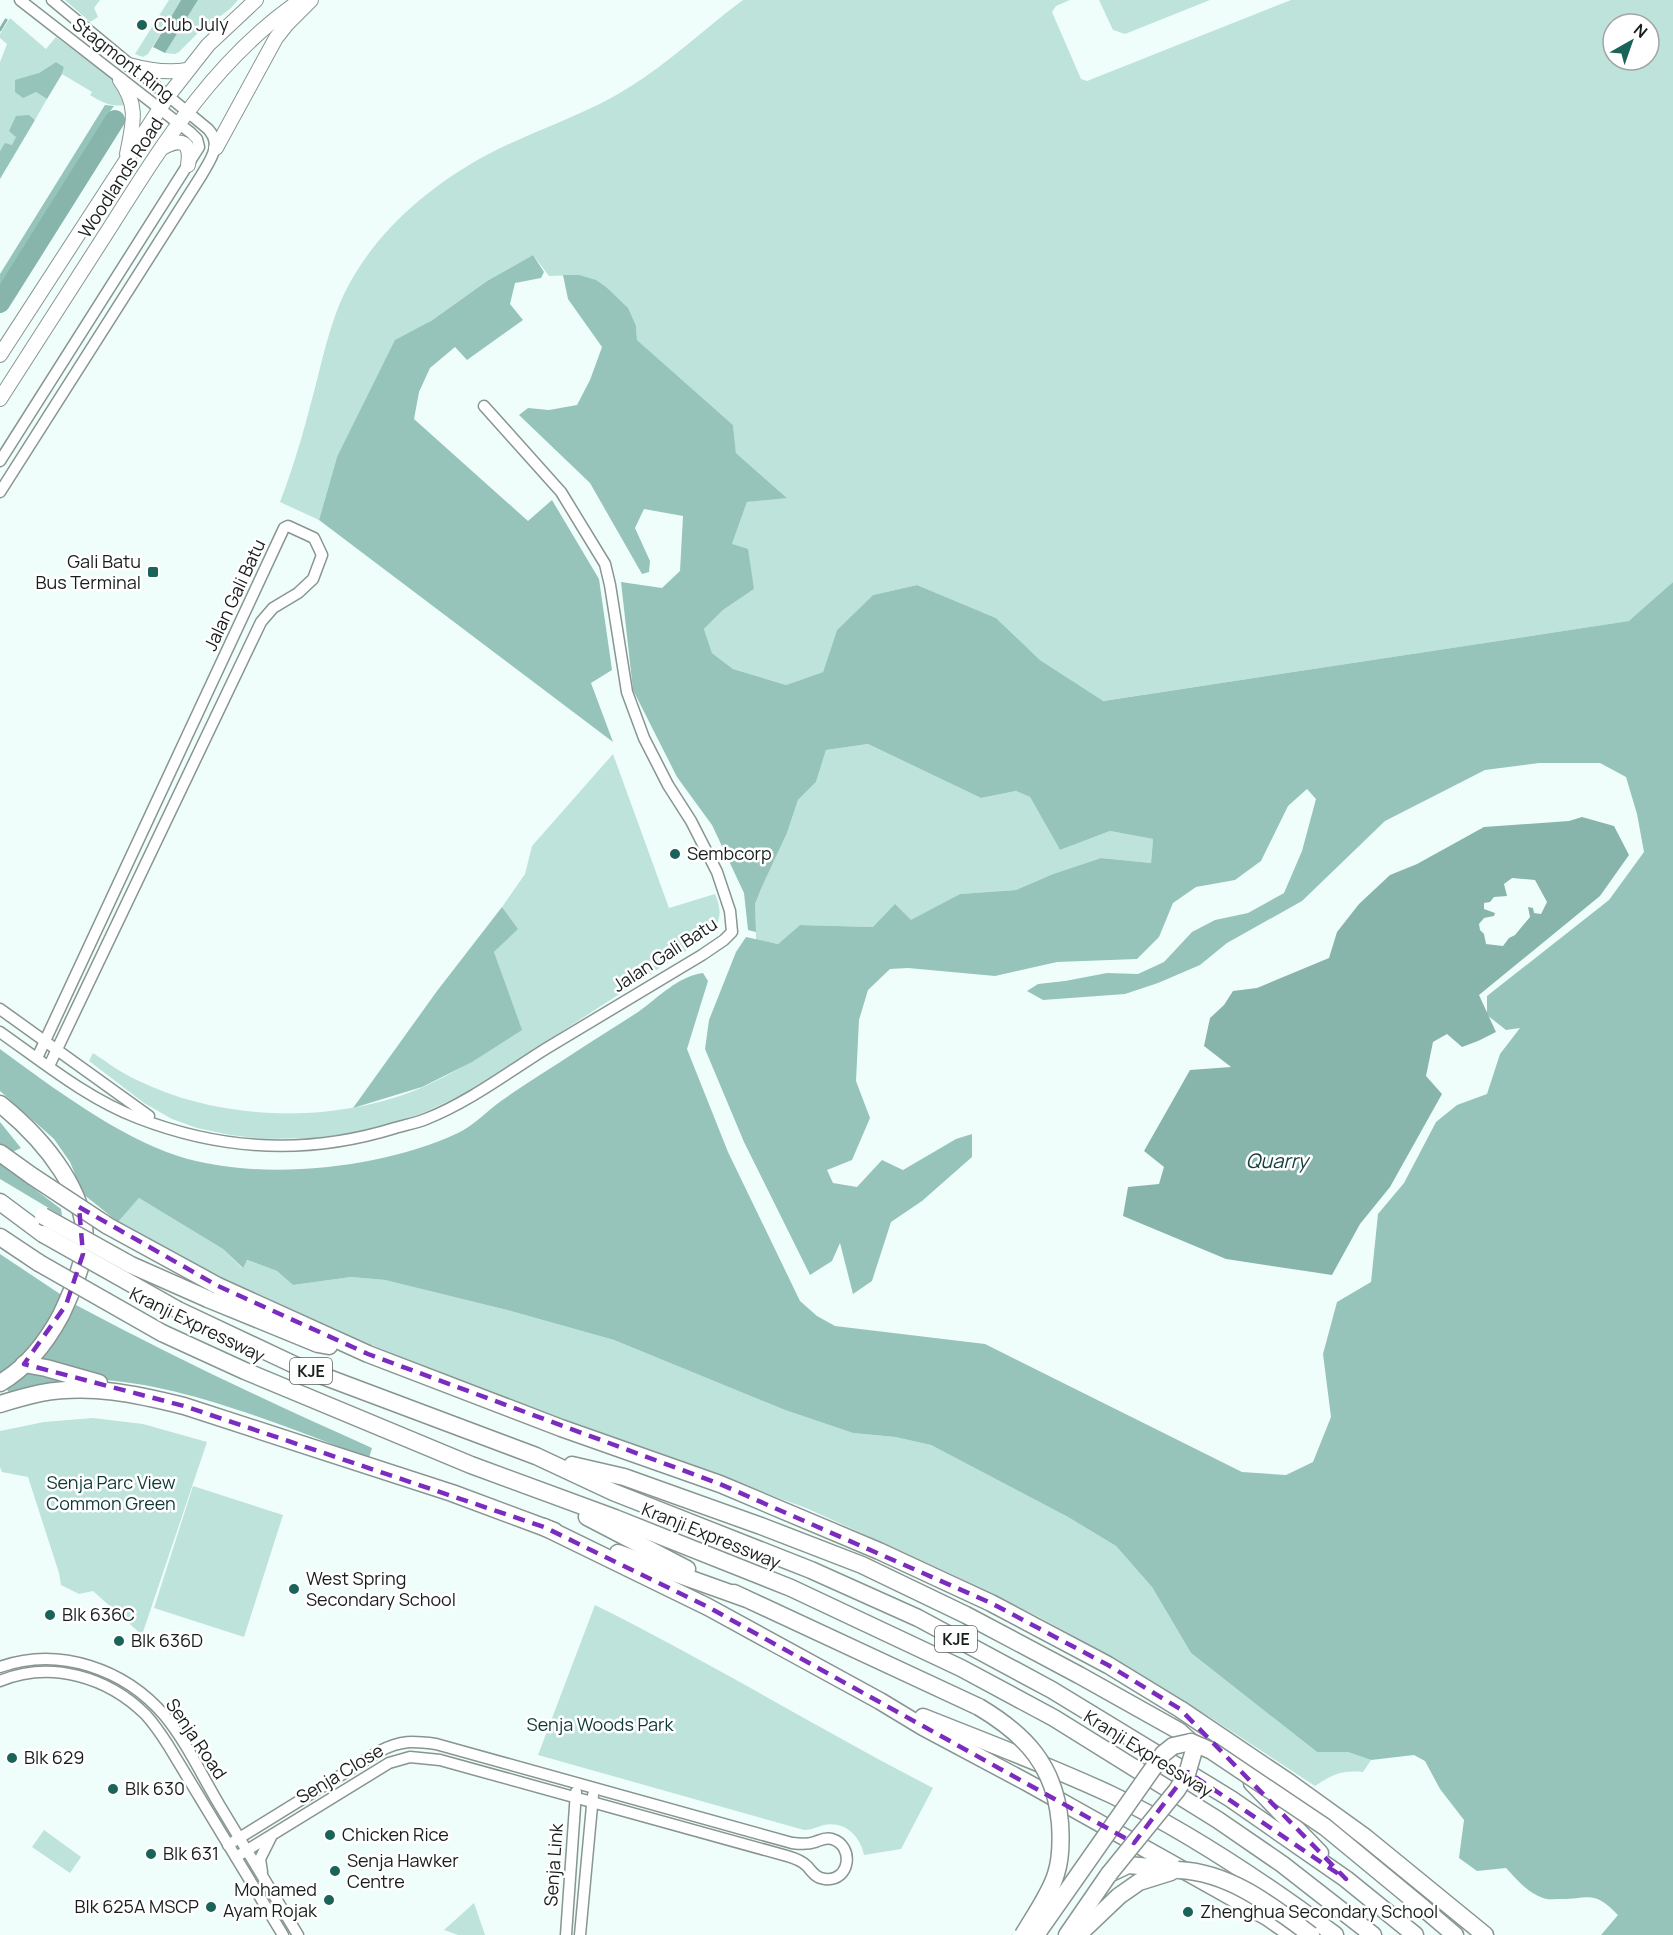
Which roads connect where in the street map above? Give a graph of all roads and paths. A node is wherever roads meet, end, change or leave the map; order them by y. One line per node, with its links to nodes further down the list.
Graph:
1 (20, 0): 10 (street, Stagmont Ring)
2 (52, 0): 7 (street, Stagmont Ring)
3 (256, 0): 6 (main road, Woodlands Road)
4 (301, 0): 13 (main road, Woodlands Road)
5 (311, 0): 15 (main road)
6 (208, 45): 8 (main road); 9 (main road, Woodlands Road)
7 (129, 65): 8 (main road); 11 (street, Stagmont Ring)
8 (160, 69): 9 (main road)
9 (187, 69): 11 (main road, Woodlands Road)
10 (120, 80): 12 (street, Stagmont Ring); 17 (main road)
11 (168, 96): 12 (main road, Woodlands Road); 13 (street, Stagmont Ring)
12 (159, 109): 14 (street, Stagmont Ring); 17 (main road, Woodlands Road)
13 (186, 111): 14 (main road, Woodlands Road); 15 (street)
14 (178, 123): 16 (main road, Woodlands Road); 18 (street)
15 (216, 148): 23 (street)
16 (160, 149): 18 (main road); 20 (main road, Woodlands Road)
17 (125, 162): 19 (main road, Woodlands Road)
18 (188, 165): 22 (street)
19 (0, 355)
20 (0, 399)
21 (484, 406): 31 (street, Jalan Gali Batu)
22 (0, 461)
23 (0, 492)
24 (0, 1009): 26 (street, Jalan Gali Batu)
25 (0, 1032): 28 (street, Jalan Gali Batu)
26 (46, 1040): 27 (street, Jalan Gali Batu); 27 (street, Jalan Gali Batu); 28 (street, Jalan Gali Batu)
27 (58, 1049): 29 (street, Jalan Gali Batu); 31 (street, Jalan Gali Batu)
28 (37, 1058): 29 (street, Jalan Gali Batu)
29 (49, 1066): 31 (street, Jalan Gali Batu)
30 (0, 1104): 36 (highway)
31 (167, 1127)
32 (0, 1153): 35 (highway, bridge)
33 (0, 1201): 35 (highway, bridge); 40 (highway, Kranji Expressway / KJE, bridge)
34 (0, 1238): 41 (highway, Kranji Expressway / KJE, bridge)
35 (213, 1293): 47 (highway)
36 (24, 1364): 37 (highway); 38 (highway)
37 (0, 1383)
38 (140, 1395): 39 (highway); 42 (highway)
39 (0, 1404)
40 (536, 1456): 48 (highway); 62 (highway, KJE)
41 (527, 1487): 43 (highway); 75 (highway, Kranji Expressway / KJE)
42 (544, 1527): 43 (highway); 46 (highway)
43 (744, 1598): 68 (highway, bridge)
44 (0, 1667): 54 (street, Senja Road)
45 (0, 1681): 56 (street, Senja Road)
46 (880, 1701): 72 (highway); 74 (highway)
47 (1180, 1709): 62 (highway); 78 (highway)
48 (1191, 1742): 61 (highway, bridge); 69 (highway, bridge); 77 (highway, bridge)
49 (578, 1784): 50 (street, Senja Close); 51 (street); 54 (street, Senja Close)
50 (594, 1788): 52 (street); 55 (street, Senja Close)
51 (575, 1797): 52 (street, Senja Close); 53 (street, Senja Close); 66 (street, Senja Link)
52 (592, 1802): 59 (street, Senja Close); 67 (street, Senja Link)
53 (273, 1834): 57 (street, Senja Close); 63 (street)
54 (239, 1838): 56 (street, Senja Close); 57 (street, Senja Road)
55 (815, 1842): 59 (street); 59 (street, Senja Close)
56 (228, 1845): 58 (street, Senja Road)
57 (247, 1850): 58 (street, Senja Close); 63 (street, Senja Road)
58 (236, 1857): 64 (street, Senja Road)
59 (808, 1867)
60 (1178, 1870): 61 (highway); 71 (highway); 73 (highway, bridge)
61 (1109, 1874): 70 (highway)
62 (1346, 1879): 76 (highway, KJE)
63 (265, 1880): 65 (street, Senja Road)
64 (283, 1935)
65 (298, 1935)
66 (566, 1935)
67 (580, 1935)
68 (1023, 1935)
69 (1036, 1935)
70 (1067, 1935)
71 (1078, 1935)
72 (1293, 1935)
73 (1311, 1935)
74 (1335, 1935)
75 (1373, 1935)
76 (1415, 1935)
77 (1455, 1935)
78 (1485, 1935)

